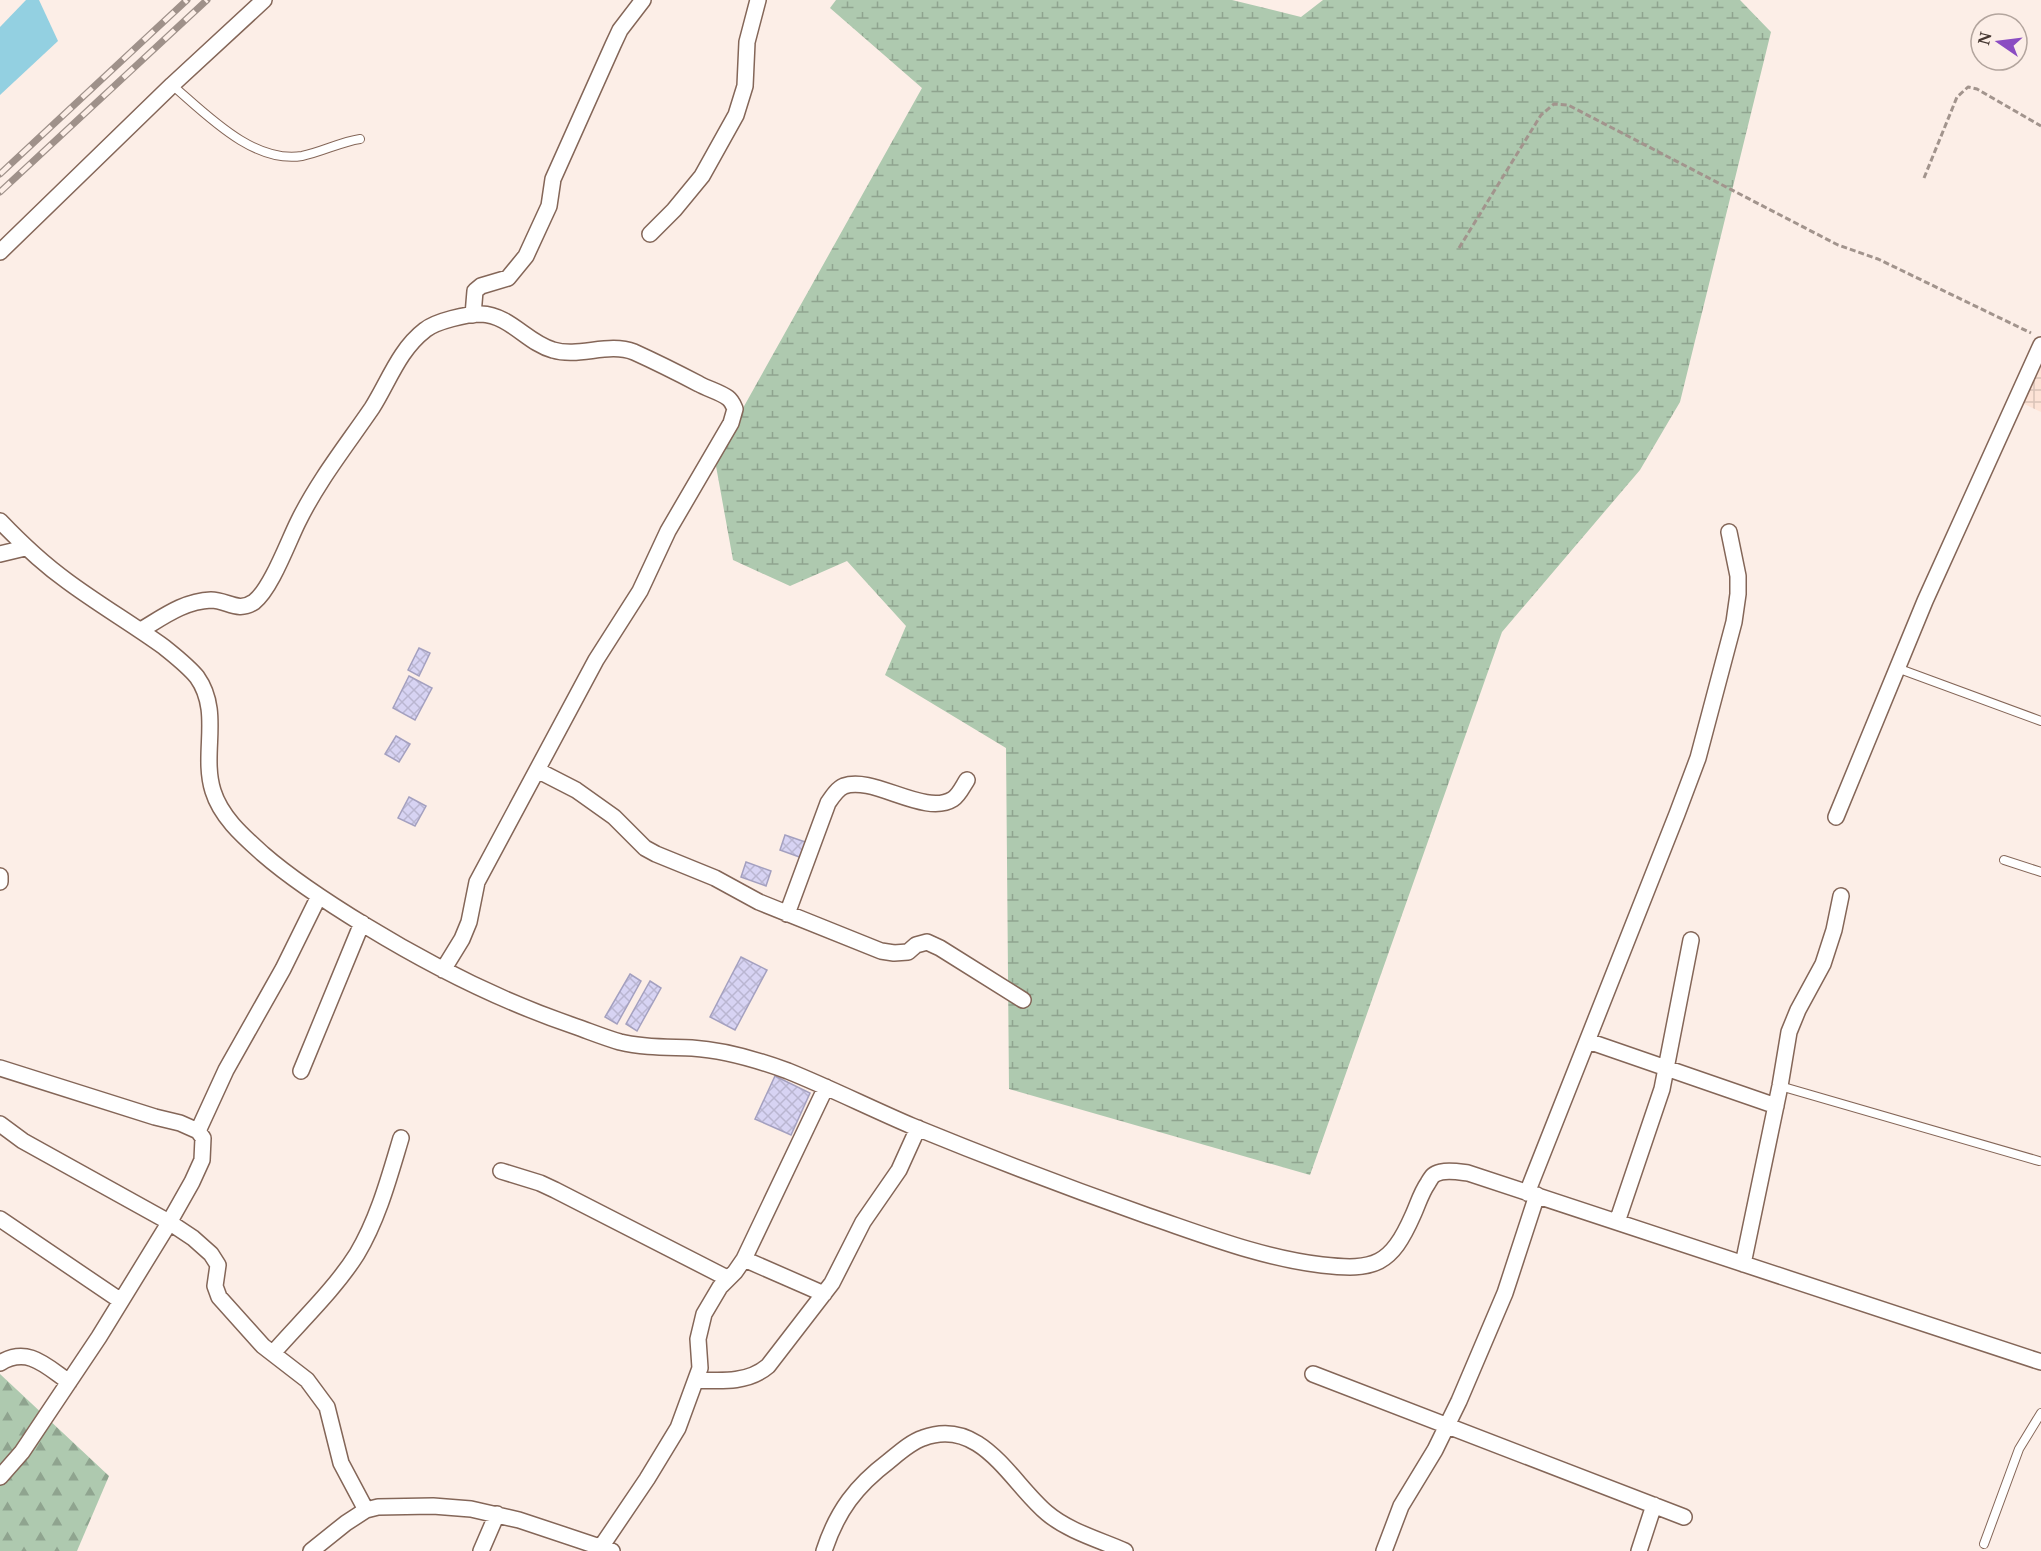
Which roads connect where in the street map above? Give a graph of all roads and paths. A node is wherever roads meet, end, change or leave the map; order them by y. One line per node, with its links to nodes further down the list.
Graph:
1 (264, 0): 4 (street)
2 (643, 0): 11 (street)
3 (758, 0): 8 (street)
4 (172, 85): 6 (lane); 10 (street)
5 (2041, 126): 7 (path)
6 (360, 139)
7 (1924, 178)
8 (650, 234)
9 (1459, 248): 12 (path)
10 (0, 252)
11 (473, 315): 17 (street); 20 (street)
12 (2036, 340): 18 (street)
13 (0, 521): 15 (street)
14 (1729, 532): 34 (street)
15 (25, 548): 16 (street); 17 (street)
16 (0, 554)
17 (141, 630): 27 (street)
18 (1897, 668): 19 (lane); 22 (street)
19 (2041, 721)
20 (537, 770): 29 (street); 32 (street)
21 (967, 780): 29 (street)
22 (1836, 817)
23 (2004, 860): 24 (lane)
24 (2041, 872)
25 (0, 876): 26 (street)
26 (0, 882)
27 (319, 896): 30 (street); 43 (street)
28 (1841, 896): 38 (street)
29 (787, 914): 33 (street)
30 (362, 923): 32 (street); 37 (street)
31 (1691, 940): 35 (street)
32 (443, 970): 39 (street)
33 (1023, 1000)
34 (1588, 1041): 35 (street); 47 (street)
35 (1667, 1068): 40 (street); 50 (street)
36 (1, 1071): 43 (street)
37 (301, 1071)
38 (1780, 1086): 40 (street); 45 (lane)
39 (826, 1087): 42 (street); 51 (street)
40 (1776, 1106): 52 (street)
41 (0, 1124): 49 (street)
42 (918, 1128): 47 (street); 54 (street)
43 (198, 1131): 49 (street)
44 (401, 1138): 56 (street)
45 (2038, 1161)
46 (501, 1171): 53 (street)
47 (1532, 1194): 50 (street); 63 (street)
48 (0, 1219): 55 (street)
49 (169, 1222): 55 (street); 56 (street)
50 (1617, 1222): 52 (street)
51 (744, 1259): 53 (street); 54 (street)
52 (1743, 1264): 57 (street)
53 (727, 1278): 60 (street)
54 (824, 1294): 60 (street)
55 (121, 1301): 61 (street)
56 (273, 1353): 66 (street)
57 (2041, 1362)
58 (0, 1363): 61 (street)
59 (1313, 1374): 63 (street)
60 (697, 1380): 70 (street)
61 (69, 1382): 64 (street)
62 (2041, 1413): 69 (lane)
63 (1447, 1426): 65 (street); 75 (street)
64 (0, 1478)
65 (1654, 1505): 68 (street); 76 (street)
66 (366, 1510): 67 (street); 71 (street)
67 (497, 1514): 70 (street); 72 (street)
68 (1684, 1517)
69 (1984, 1544)
70 (606, 1549)
71 (311, 1551)
72 (481, 1551)
73 (824, 1551): 74 (street)
74 (1125, 1551)
75 (1384, 1551)
76 (1639, 1551)

